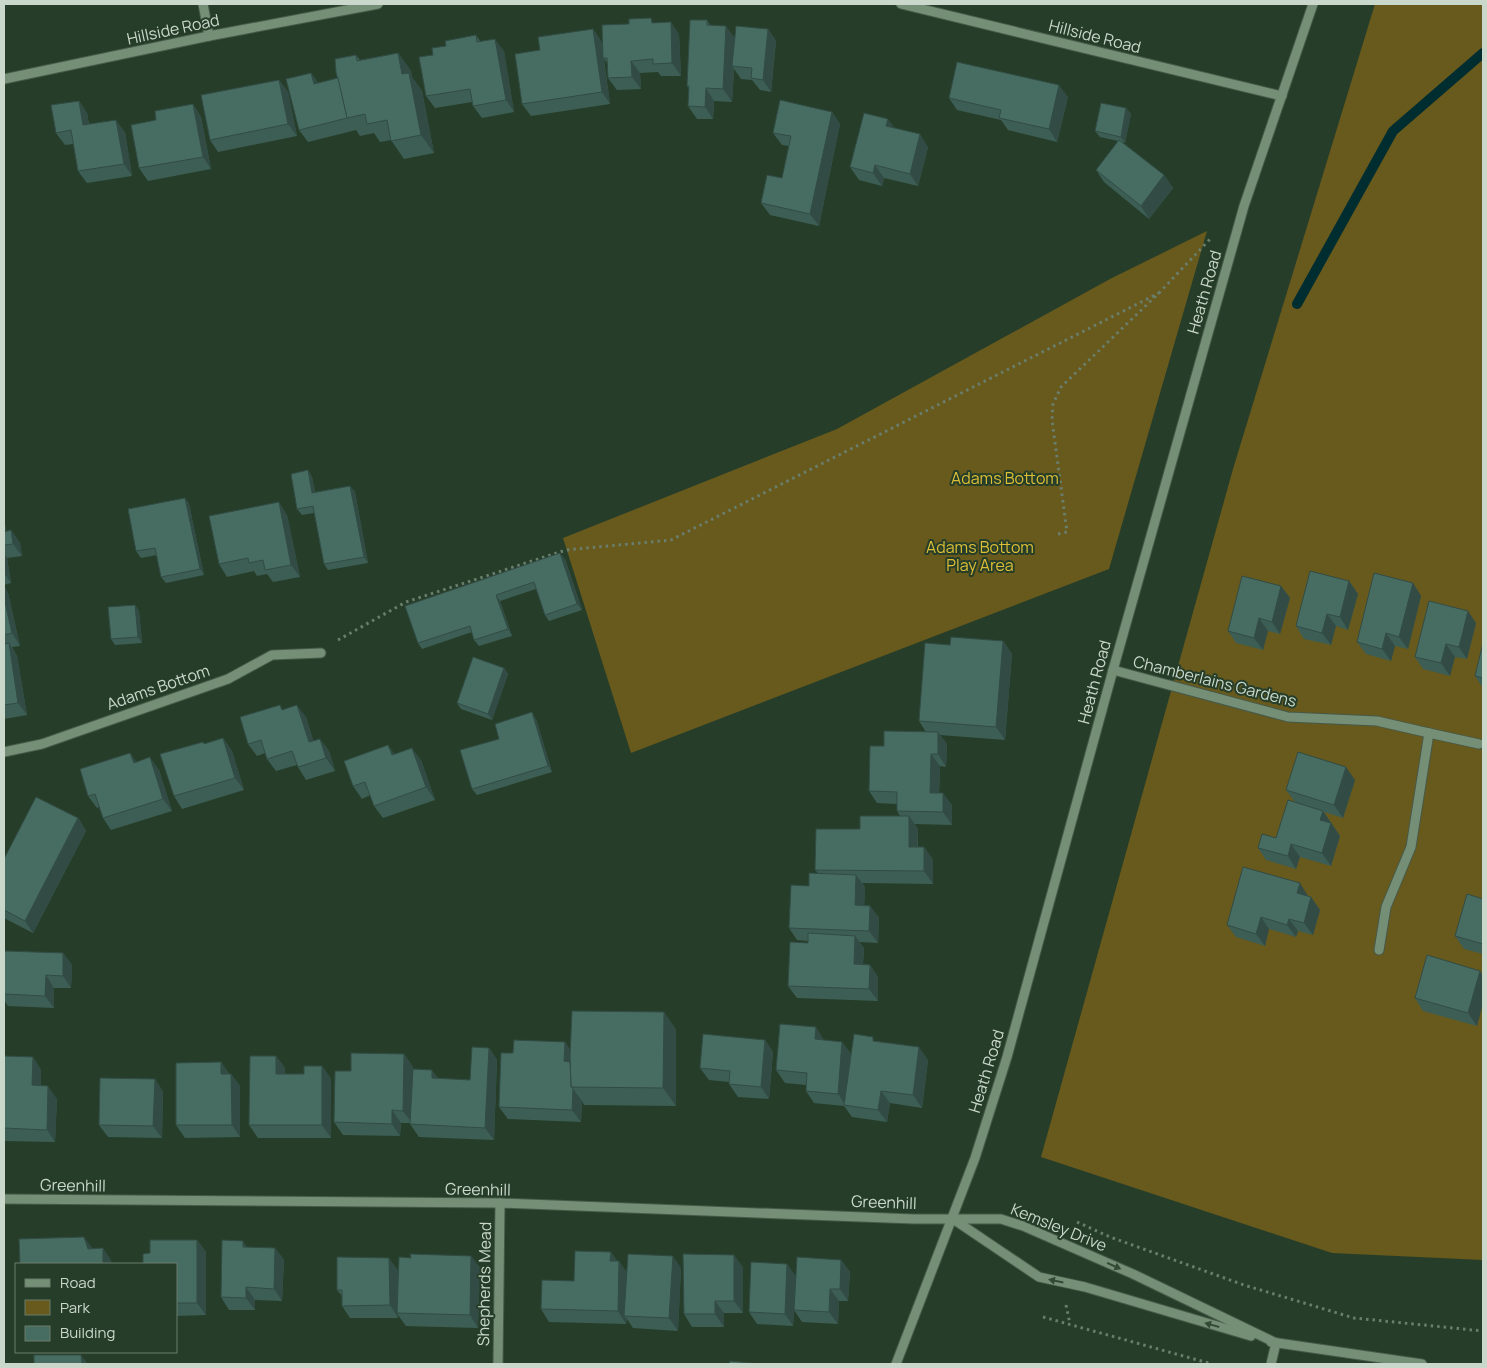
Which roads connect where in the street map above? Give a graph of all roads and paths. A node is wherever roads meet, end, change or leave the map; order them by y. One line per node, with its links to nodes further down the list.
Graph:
1 (203, 4): 5 (street)
2 (378, 4): 5 (street, Hillside Road)
3 (902, 4): 7 (street, Hillside Road)
4 (1313, 4): 7 (street, Heath Road)
5 (209, 36): 6 (street, Hillside Road)
6 (4, 79)
7 (1282, 96): 12 (street, Heath Road)
8 (1216, 233): 9 (path)
9 (1159, 293): 10 (path); 11 (path)
10 (1058, 534)
11 (322, 653): 15 (street, Adams Bottom)
12 (1113, 670): 13 (street, Chamberlains Gardens); 19 (street, Heath Road)
13 (1429, 733): 14 (street, Chamberlains Gardens); 16 (street)
14 (1479, 744)
15 (4, 752)
16 (1379, 950)
17 (4, 1199): 18 (street, Greenhill)
18 (500, 1204): 19 (street, Greenhill); 24 (street, Shepherds Mead)
19 (952, 1219): 23 (street, Kemsley Drive, one-way to 23); 23 (street, Kemsley Drive, one-way to 19); 25 (street, Heath Road)
20 (1077, 1222): 22 (path)
21 (1043, 1317): 26 (path)
22 (1483, 1331)
23 (1276, 1343): 27 (street); 28 (street, Kemsley Drive)
24 (498, 1364)
25 (896, 1364)
26 (1212, 1364)
27 (1272, 1364)
28 (1422, 1364)

